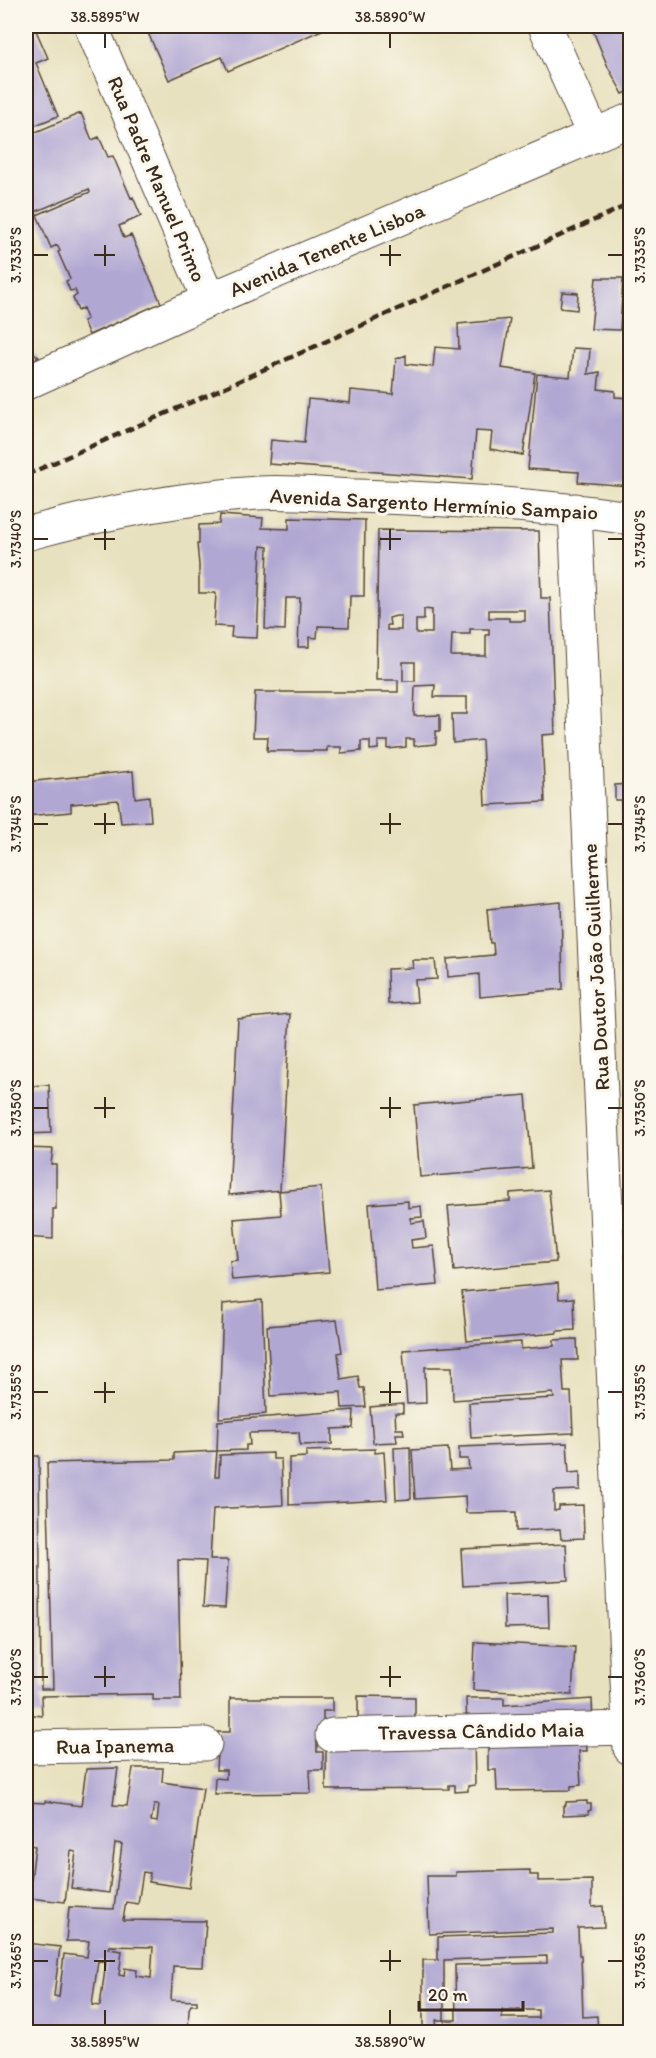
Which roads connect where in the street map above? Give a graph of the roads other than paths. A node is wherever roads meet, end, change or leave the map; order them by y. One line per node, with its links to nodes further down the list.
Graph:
1 (91, 26): 5 (street, Rua Padre Manuel Primo)
2 (545, 26): 4 (street)
3 (630, 120): 4 (street, Avenida Tenente Lisboa)
4 (594, 136): 5 (street, Avenida Tenente Lisboa)
5 (208, 300): 6 (street, Avenida Tenente Lisboa)
6 (26, 383)
7 (575, 510): 8 (street, Avenida Sargento Hermínio Sampaio); 9 (street, Avenida Sargento Hermínio Sampaio); 10 (street, Rua Doutor João Guilherme)
8 (630, 518)
9 (26, 534)
10 (623, 1378): 12 (street, Rua Doutor João Guilherme)
11 (332, 1735): 12 (street, Travessa Cândido Maia)
12 (630, 1738)
13 (205, 1744): 14 (street, Rua Ipanema)
14 (26, 1747)

